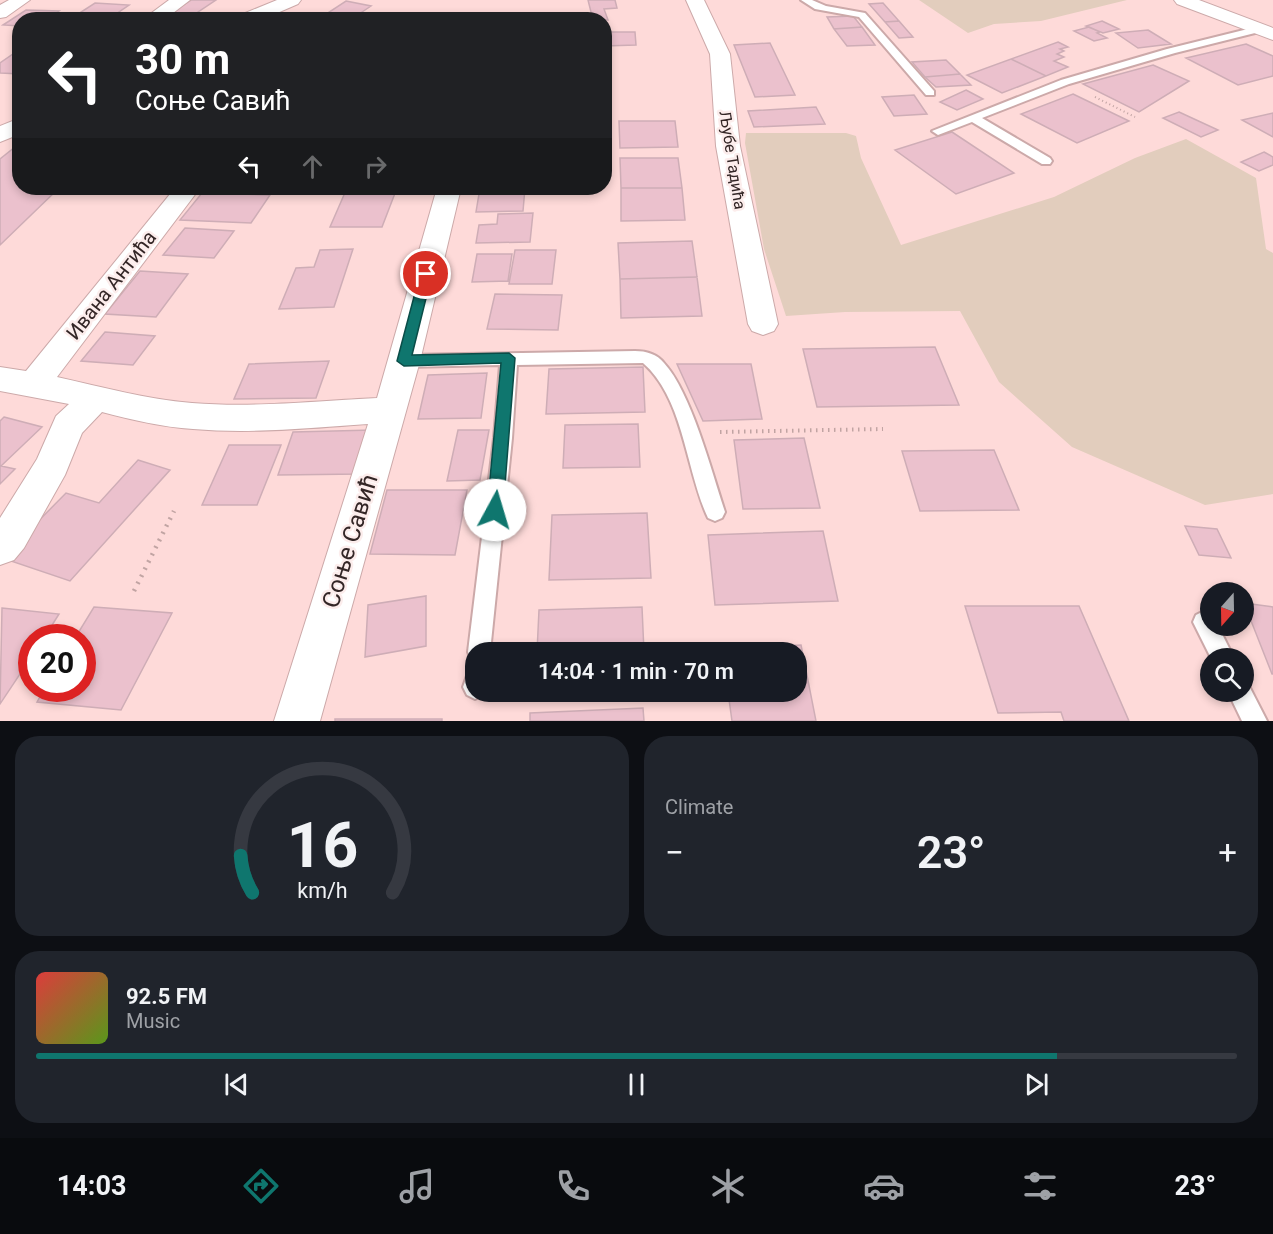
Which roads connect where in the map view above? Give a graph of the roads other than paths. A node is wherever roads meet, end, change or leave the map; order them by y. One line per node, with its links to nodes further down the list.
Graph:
1 (21, 0): 9 (street)
2 (181, 0): 7 (street)
3 (292, 0): 8 (street)
4 (695, 0): 17 (street, Љубе Тадића)
5 (806, 0): 11 (lane)
6 (1183, 0): 10 (street)
7 (163, 12)
8 (263, 12)
9 (0, 13)
10 (1267, 32): 12 (lane)
11 (930, 93)
12 (974, 118): 13 (lane); 14 (lane)
13 (938, 131)
14 (1046, 161)
15 (182, 195): 21 (street, Ивана Антића)
16 (447, 195): 19 (street, Соње Савић)
17 (763, 324)
18 (509, 358): 19 (lane); 24 (lane); 26 (lane)
19 (404, 361): 23 (street, Соње Савић)
20 (0, 380): 21 (street)
21 (34, 383): 22 (street)
22 (95, 399): 23 (street); 25 (street)
23 (389, 410): 28 (street, Соње Савић)
24 (715, 512)
25 (0, 548)
26 (480, 642)
27 (1245, 702): 29 (lane)
28 (297, 721)
29 (1255, 721)

